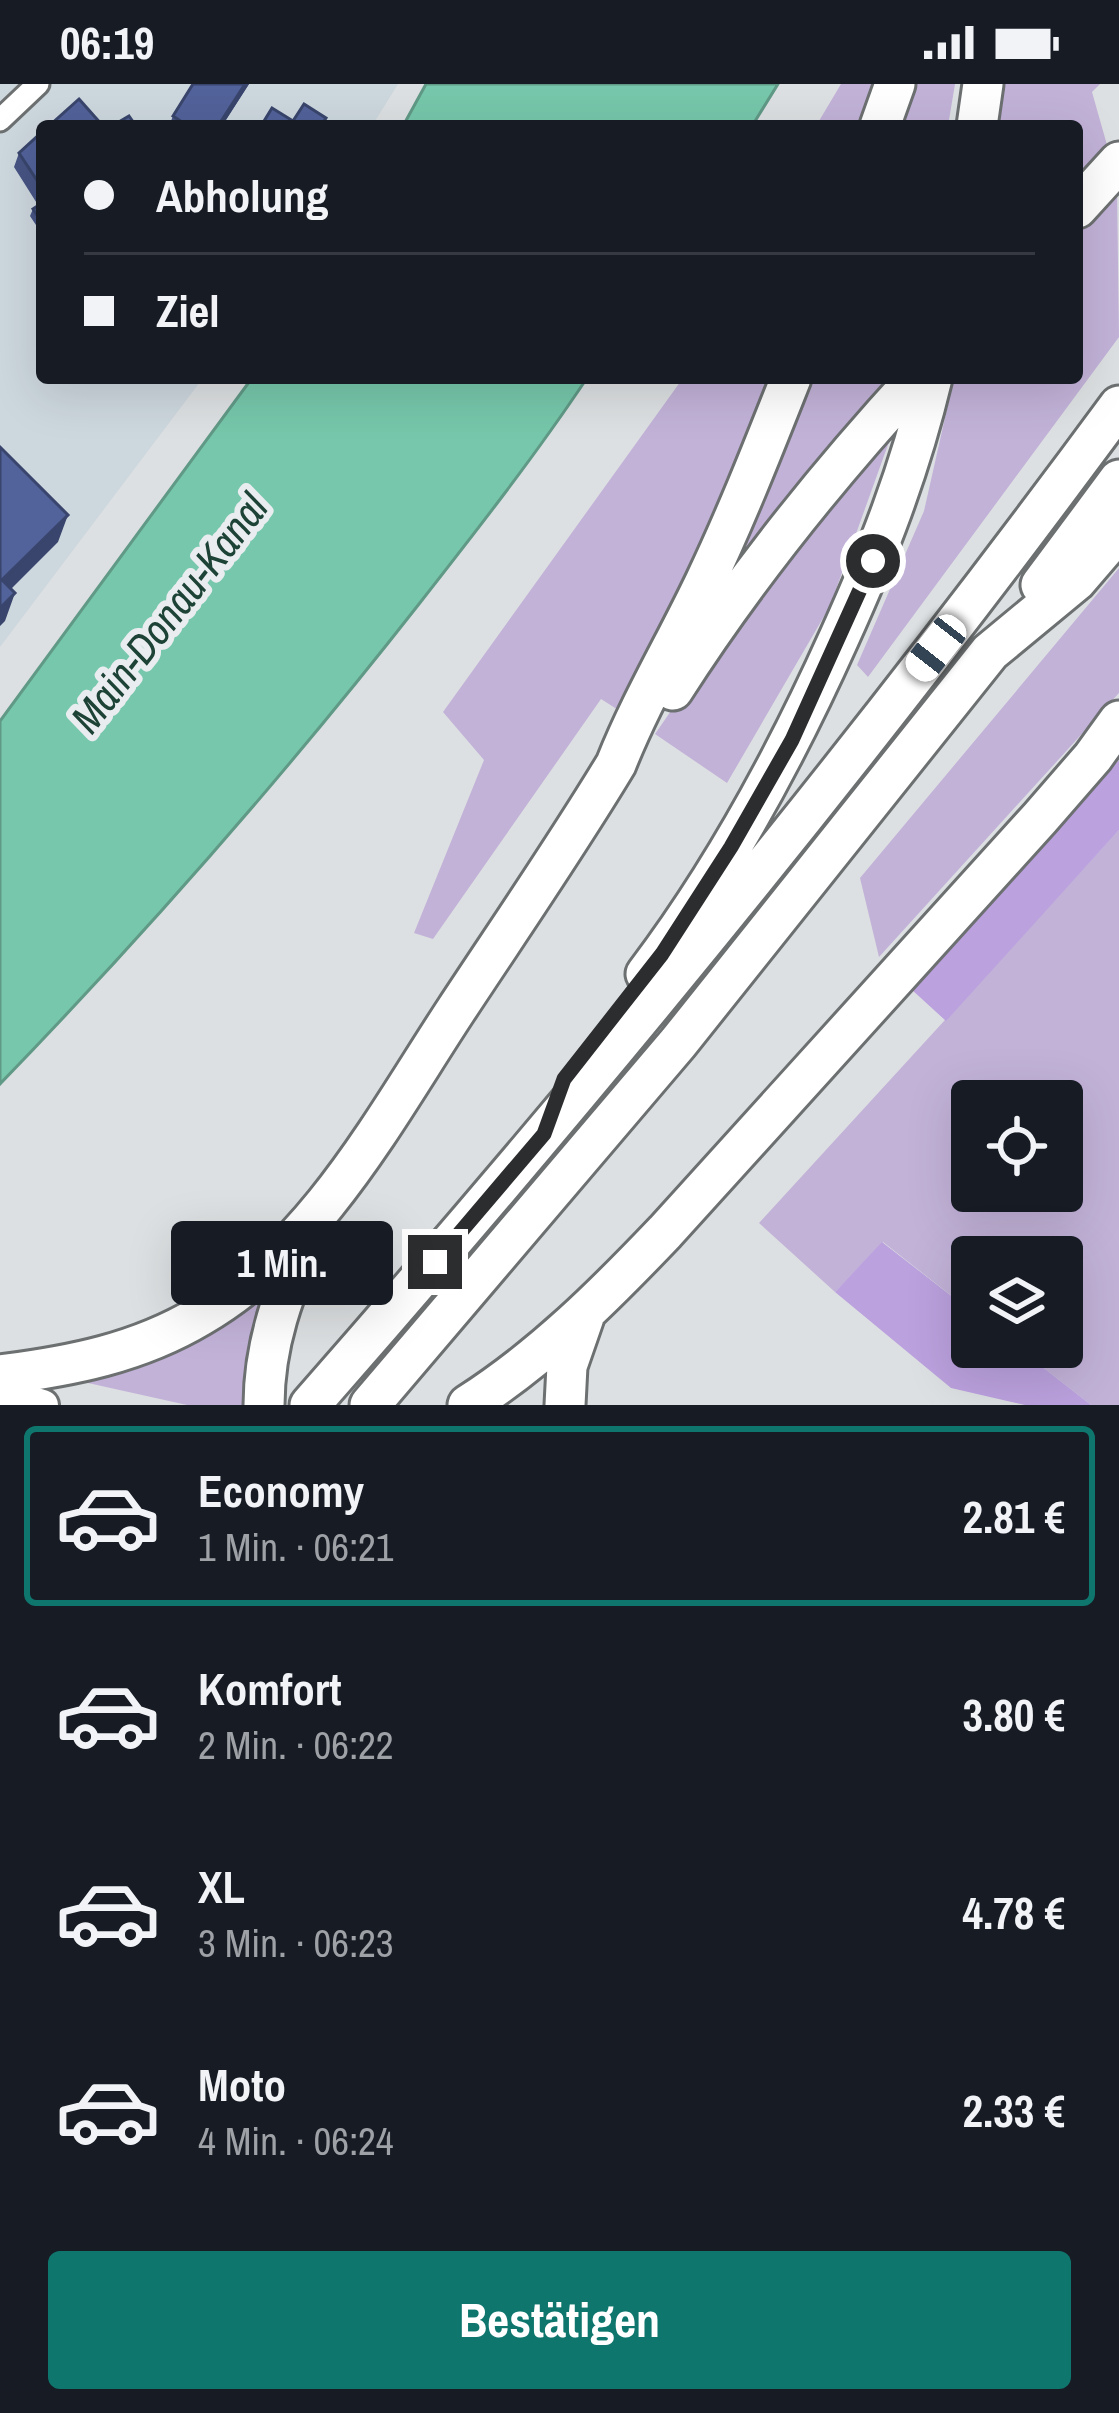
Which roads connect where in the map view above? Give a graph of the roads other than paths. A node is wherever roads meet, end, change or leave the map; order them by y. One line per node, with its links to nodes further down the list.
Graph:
1 (38, 84): 4 (street)
2 (895, 84): 5 (highway)
3 (983, 84): 6 (highway)
4 (0, 120)
5 (882, 120)
6 (978, 120)
7 (1119, 162): 8 (highway)
8 (1083, 201)
9 (789, 384): 18 (highway)
10 (912, 384): 18 (highway)
11 (931, 384): 19 (highway)
12 (1119, 406): 19 (highway)
13 (1119, 481): 15 (highway)
14 (1119, 531): 15 (highway)
15 (990, 652): 27 (highway)
16 (1119, 721): 17 (highway)
17 (1106, 746): 21 (highway)
18 (616, 764): 20 (highway)
19 (544, 1134): 26 (highway)
20 (320, 1209): 22 (highway); 25 (highway)
21 (585, 1313): 28 (highway); 29 (highway)
22 (0, 1376)
23 (0, 1392): 24 (main road)
24 (43, 1405)
25 (264, 1405)
26 (310, 1405)
27 (370, 1405)
28 (468, 1405)
29 (565, 1405)

